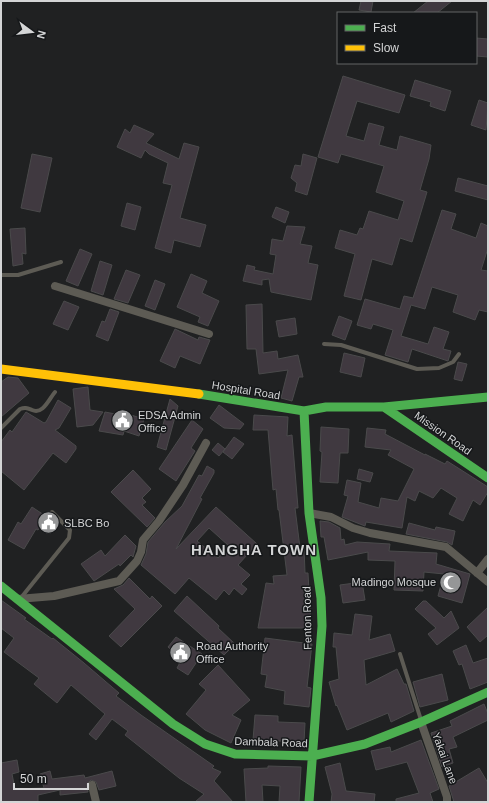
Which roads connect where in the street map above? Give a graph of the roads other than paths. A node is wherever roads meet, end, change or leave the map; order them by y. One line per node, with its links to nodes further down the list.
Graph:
1 (61, 262): 2 (lane)
2 (1, 275)
3 (55, 286): 4 (street)
4 (210, 334)
5 (324, 344): 6 (lane)
6 (459, 354)
7 (1, 369): 11 (street, Hospital Road)
8 (55, 392): 12 (lane)
9 (488, 397): 10 (street, Hospital Road)
10 (384, 407): 11 (street, Hospital Road); 14 (street, Mission Road)
11 (304, 411): 16 (street, Fenton Road)
12 (1, 428)
13 (206, 443): 21 (street)
14 (488, 478)
15 (52, 512): 21 (lane)
16 (309, 513): 18 (street); 25 (street, Fenton Road)
17 (488, 559): 18 (street)
18 (477, 573): 19 (street)
19 (488, 582)
20 (1, 586): 21 (street, Dambala Road)
21 (19, 599): 25 (street, Dambala Road)
22 (400, 654): 24 (lane)
23 (488, 692): 24 (street, Dambala Road)
24 (421, 722): 25 (street, Dambala Road); 29 (street, Yakai Lane)
25 (312, 756): 28 (street, Fenton Road)
26 (92, 785): 27 (street)
27 (96, 802)
28 (309, 802)
29 (447, 802)

